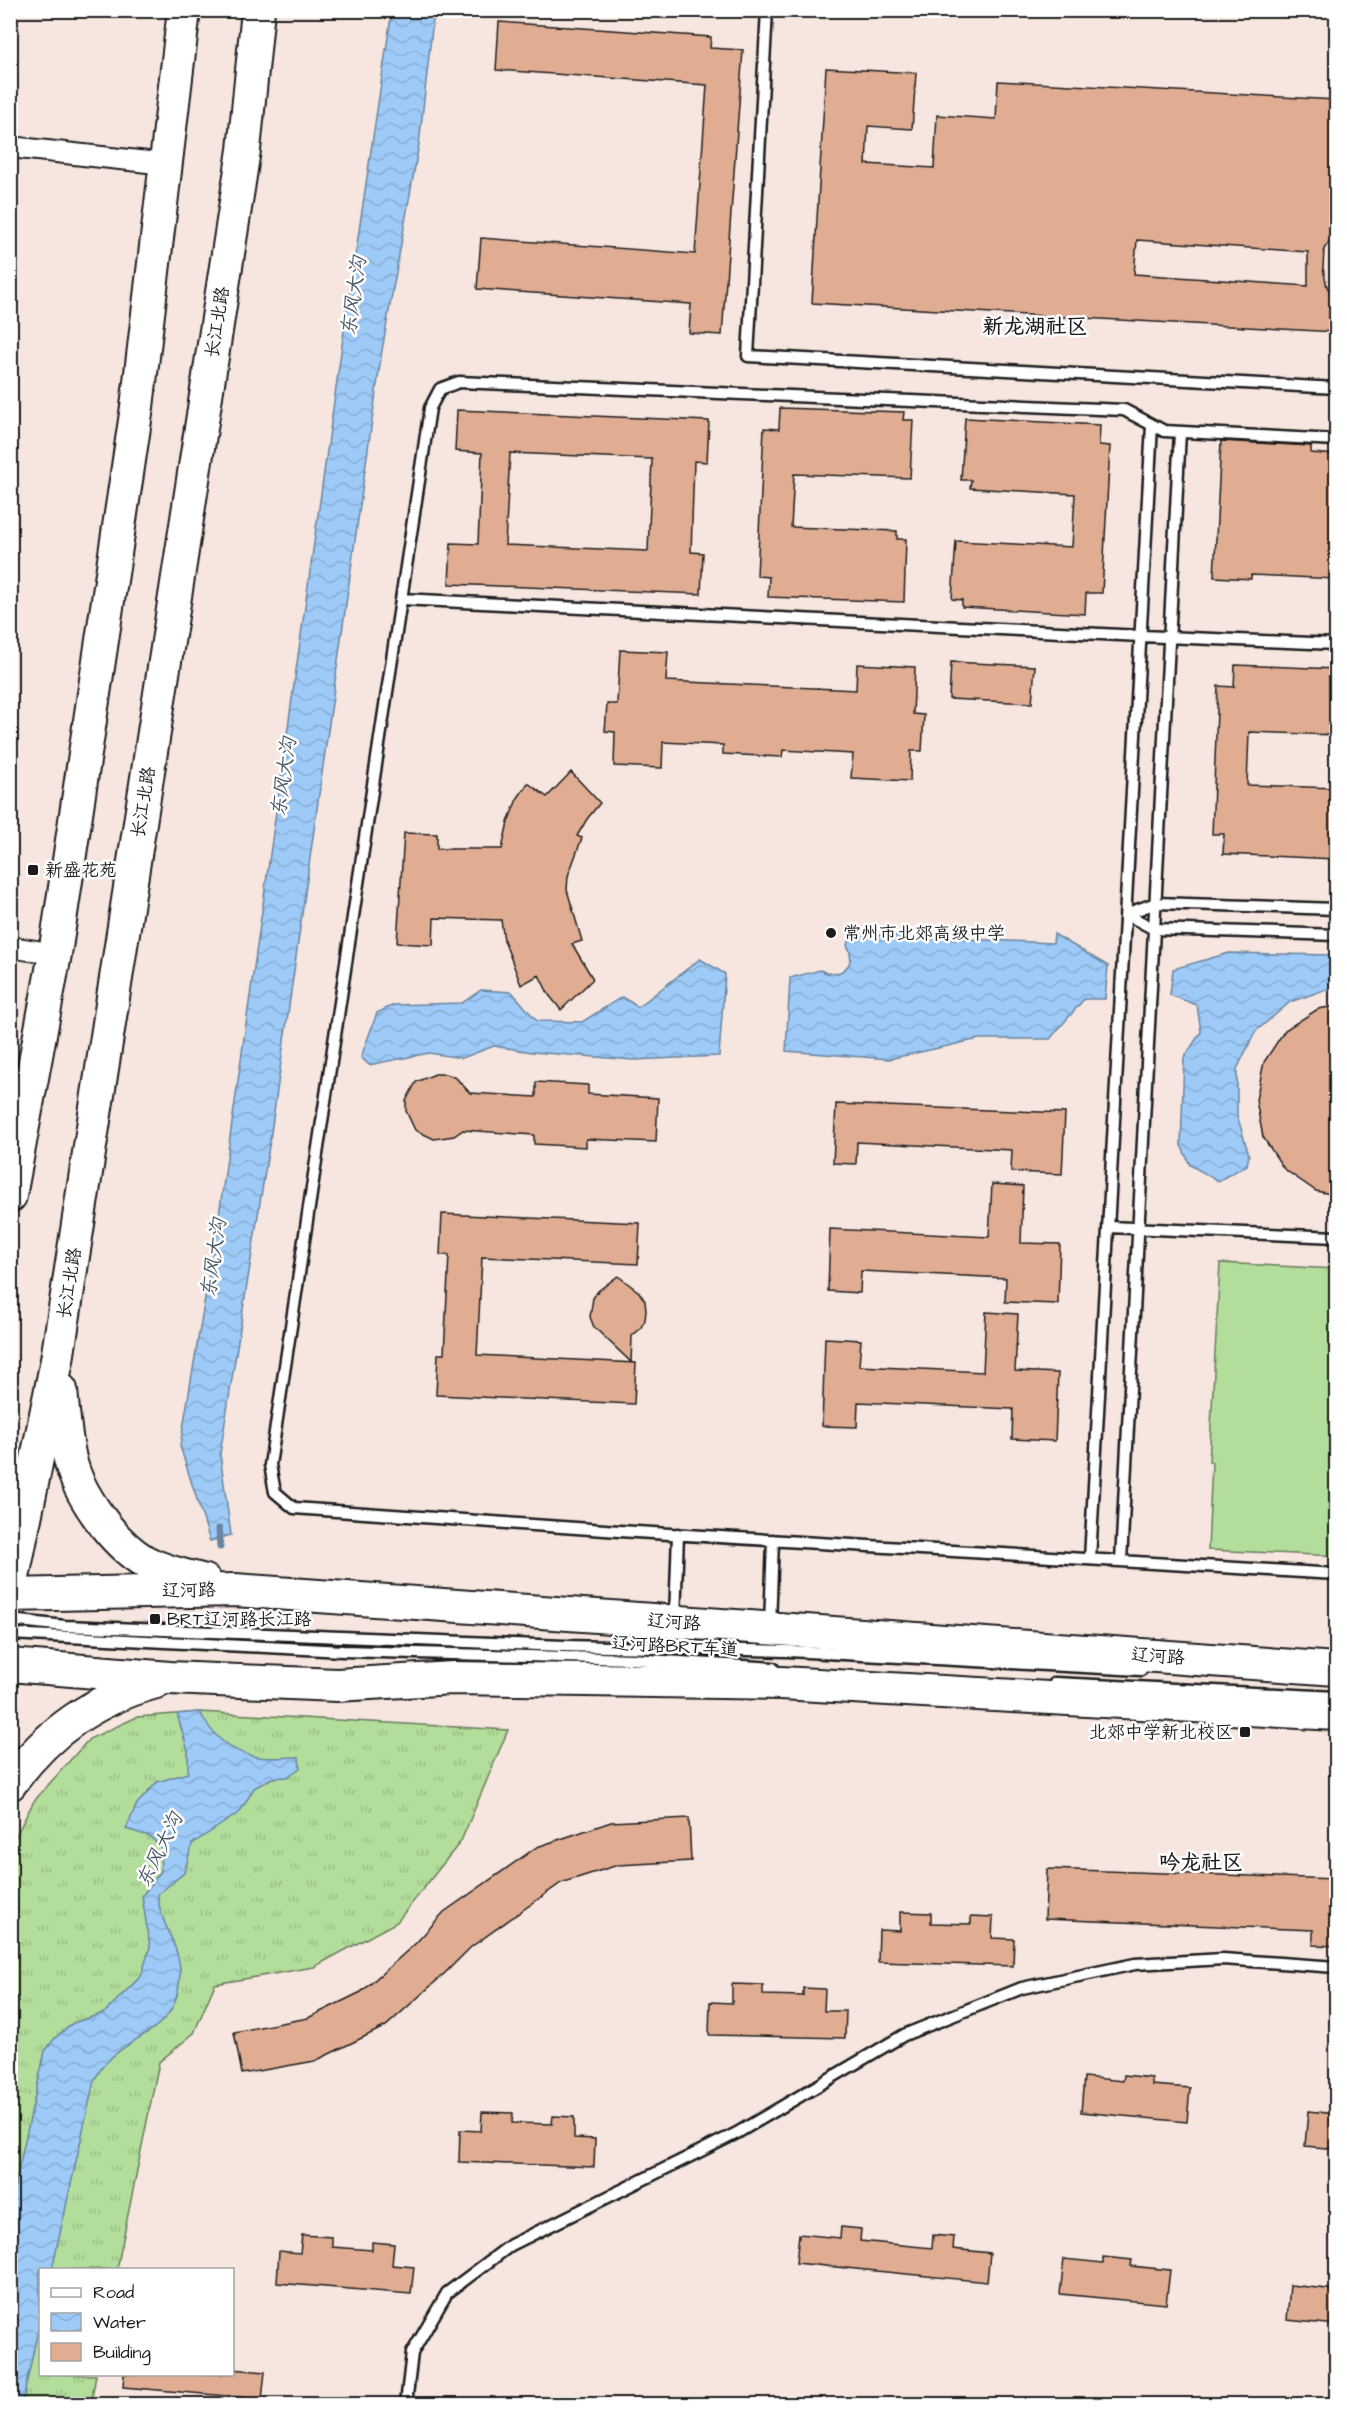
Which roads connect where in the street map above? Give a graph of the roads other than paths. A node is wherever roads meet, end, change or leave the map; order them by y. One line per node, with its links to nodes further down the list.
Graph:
1 (184, 10): 5 (main road)
2 (258, 10): 25 (main road, 长江北路)
3 (767, 10): 6 (lane)
4 (10, 147): 5 (street)
5 (166, 164): 20 (main road)
6 (1336, 388)
7 (1152, 425): 8 (lane); 10 (lane); 11 (lane)
8 (1180, 432): 9 (lane); 12 (lane)
9 (1336, 440)
10 (401, 598): 11 (lane); 26 (lane)
11 (1141, 636): 12 (lane); 16 (lane)
12 (1170, 637): 13 (lane); 14 (lane)
13 (1336, 644)
14 (1156, 903): 15 (lane); 16 (lane); 17 (lane)
15 (1336, 909)
16 (1126, 914): 17 (lane); 22 (lane)
17 (1154, 929): 18 (lane); 23 (lane)
18 (1336, 935)
19 (10, 947): 20 (street)
20 (55, 954): 21 (main road)
21 (10, 1196)
22 (1109, 1227): 23 (lane); 28 (lane)
23 (1139, 1230): 24 (lane); 29 (lane)
24 (1336, 1237)
25 (57, 1360): 31 (main road); 32 (main road, 长江北路)
26 (678, 1534): 27 (lane); 34 (lane)
27 (773, 1540): 28 (lane); 35 (lane)
28 (1090, 1559): 29 (lane)
29 (1121, 1561): 30 (lane)
30 (1336, 1574)
31 (188, 1584): 32 (main road, 辽河路); 34 (main road, 辽河路)
32 (10, 1593)
33 (10, 1620): 40 (lane, 辽河路BRT车道)
34 (675, 1623): 35 (main road, 辽河路)
35 (770, 1629): 39 (main road, 辽河路)
36 (10, 1634): 38 (lane, 辽河路BRT车道)
37 (10, 1665): 42 (main road)
38 (781, 1668)
39 (1336, 1669)
40 (1148, 1671)
41 (1278, 1676): 43 (lane)
42 (173, 1678): 46 (main road); 47 (main road)
43 (1336, 1679)
44 (1041, 1682): 45 (lane)
45 (1336, 1697)
46 (1336, 1714)
47 (10, 1784)
48 (1336, 1967): 49 (lane)
49 (406, 2404)

